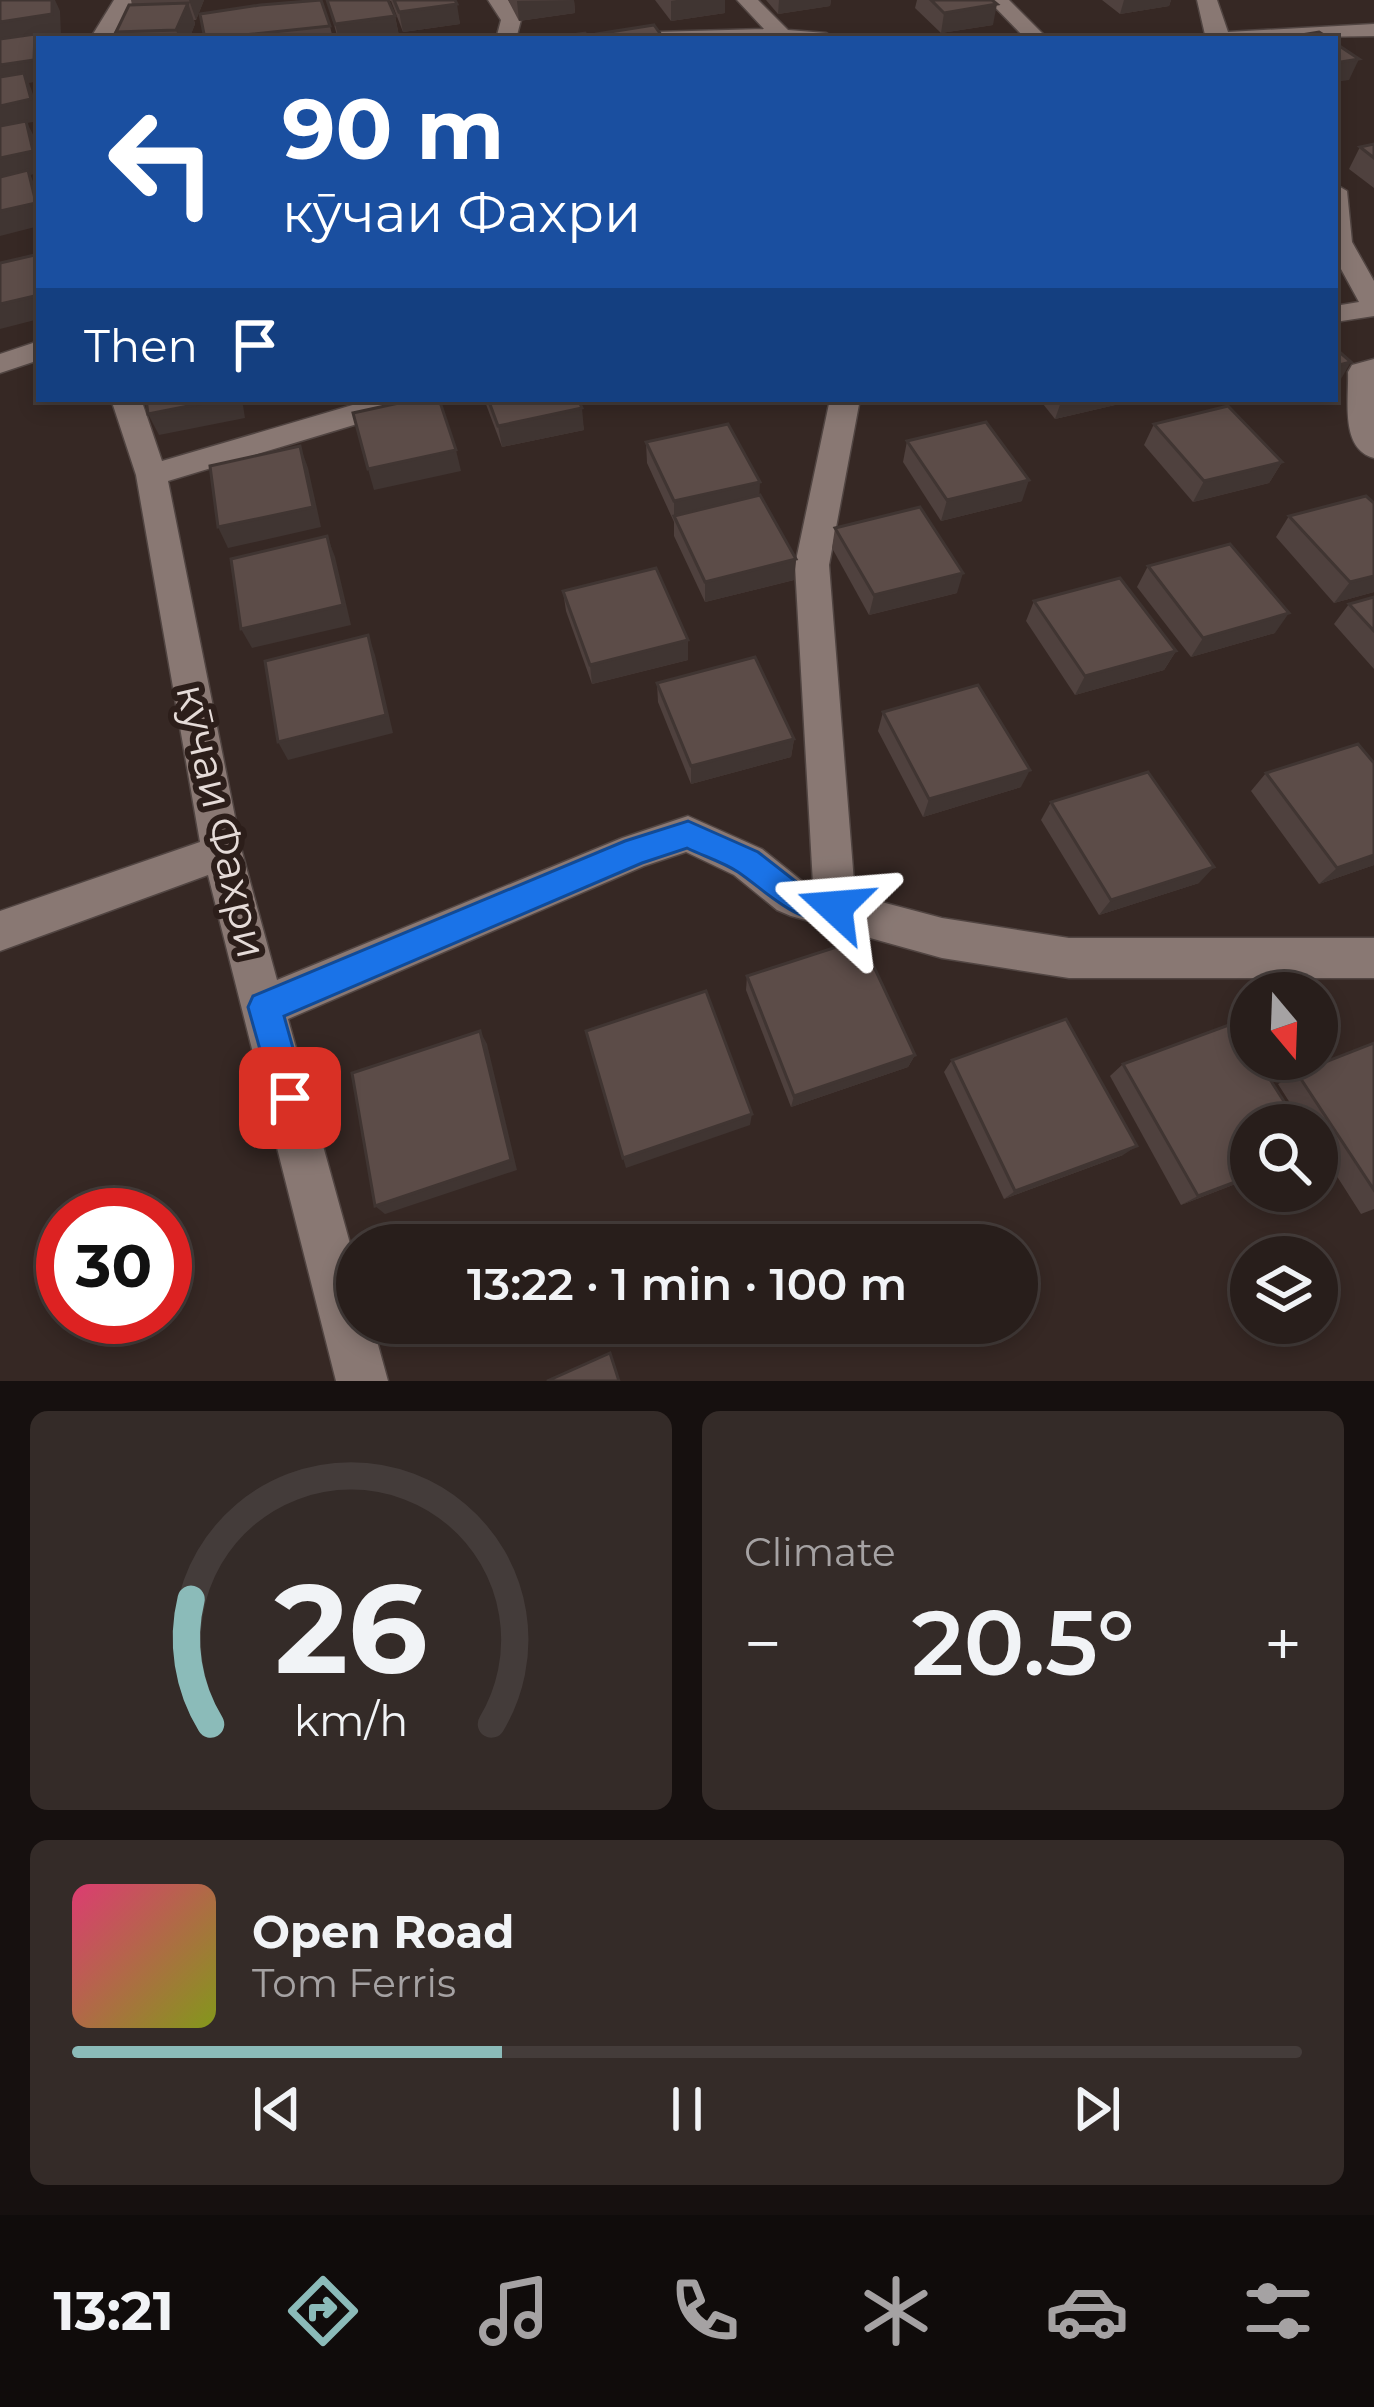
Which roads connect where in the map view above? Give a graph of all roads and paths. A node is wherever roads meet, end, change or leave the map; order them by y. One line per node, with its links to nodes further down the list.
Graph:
1 (124, 0): 7 (street)
2 (498, 0): 8 (street)
3 (747, 0): 9 (street)
4 (998, 0): 10 (street)
5 (1207, 0): 11 (street)
6 (1374, 30): 12 (street)
7 (102, 36)
8 (507, 36)
9 (782, 36)
10 (1035, 36)
11 (1217, 36)
12 (1270, 36)
13 (1338, 229): 14 (street)
14 (1374, 307): 15 (street)
15 (1338, 313)
16 (36, 351): 17 (street)
17 (0, 364)
18 (1374, 368): 22 (street)
19 (127, 402): 23 (street, кӯчаи Фахри)
20 (396, 402): 23 (street)
21 (844, 402): 25 (street)
22 (1374, 448)
23 (151, 475): 24 (street, кӯчаи Фахри)
24 (222, 852): 26 (street); 28 (street, кӯчаи Фахри)
25 (835, 907): 27 (street); 28 (street)
26 (0, 932)
27 (1374, 958)
28 (265, 1007): 29 (street, кӯчаи Фахри)
29 (362, 1381)

